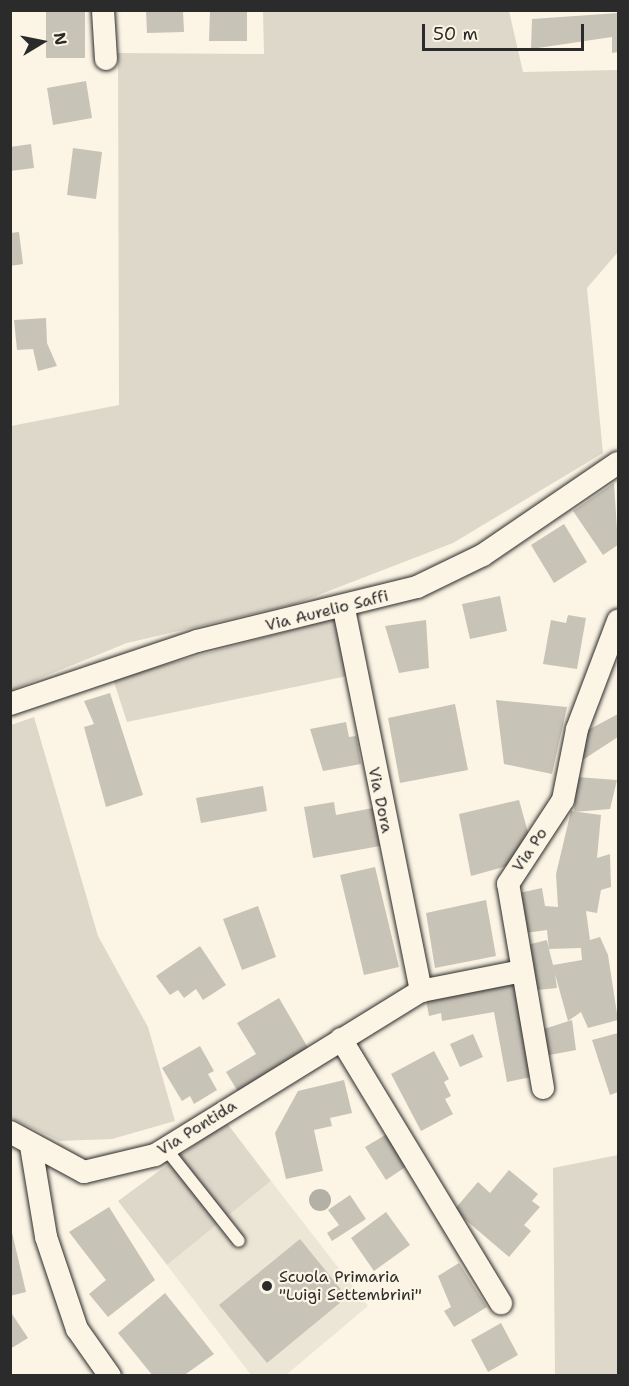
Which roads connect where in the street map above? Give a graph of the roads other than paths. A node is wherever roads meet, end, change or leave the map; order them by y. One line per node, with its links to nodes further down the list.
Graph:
1 (104, 10): 2 (street)
2 (106, 59)
3 (618, 463): 4 (street, Via Aurelio Saffi)
4 (344, 609): 6 (street, Via Aurelio Saffi); 8 (street, Via Dora)
5 (618, 621): 7 (street, Via Po)
6 (10, 704)
7 (522, 971): 8 (street, Via Pontida); 10 (street, Via Po)
8 (421, 990): 9 (street, Via Pontida)
9 (341, 1039): 13 (street, Via Pontida); 15 (street)
10 (543, 1088)
11 (10, 1132): 12 (street, Via Pontida)
12 (31, 1146): 13 (street, Via Pontida); 16 (street)
13 (166, 1149): 14 (lane)
14 (239, 1241)
15 (501, 1303)
16 (110, 1376)

